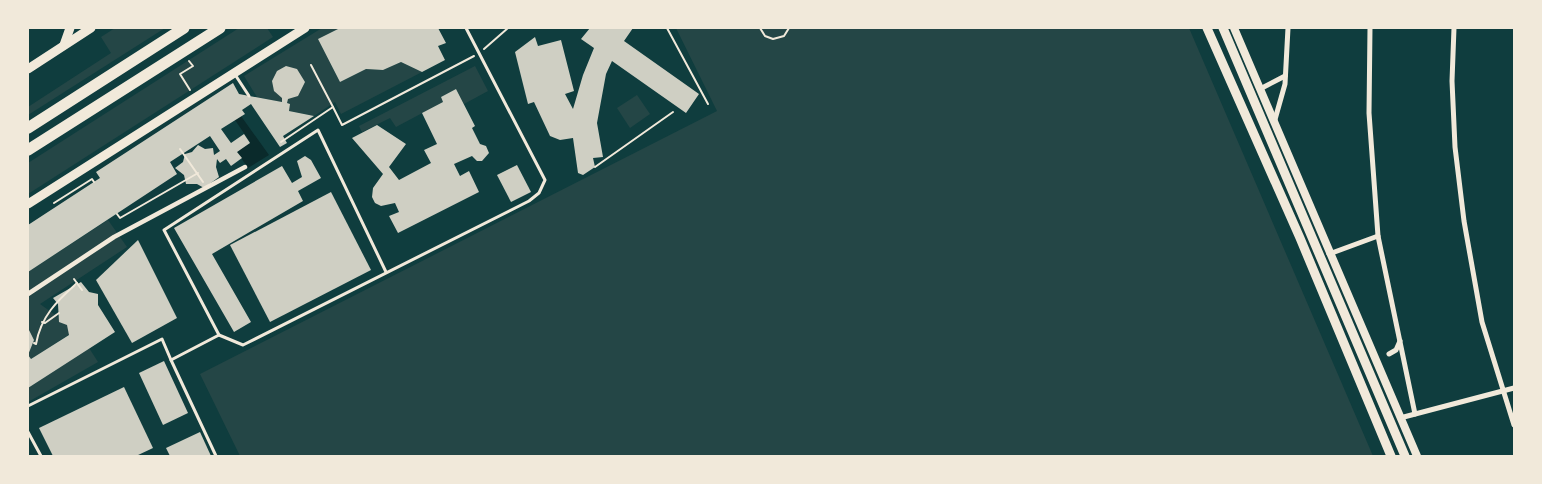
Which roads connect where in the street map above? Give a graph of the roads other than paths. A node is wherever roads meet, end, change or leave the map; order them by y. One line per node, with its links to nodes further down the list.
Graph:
1 (70, 28): 13 (main road)
2 (91, 28): 13 (main road)
3 (184, 28): 20 (highway)
4 (220, 28): 21 (highway)
5 (305, 28): 15 (main road)
6 (466, 28): 26 (lane)
7 (1207, 28): 41 (main road)
8 (1223, 28): 42 (main road)
9 (1234, 28): 17 (street)
10 (1288, 28): 16 (street)
11 (1370, 28): 24 (street)
12 (1454, 28): 33 (street)
13 (64, 45): 14 (main road)
14 (28, 69)
15 (234, 73): 18 (lane); 23 (main road)
16 (1285, 76): 17 (street); 19 (street)
17 (1260, 89): 19 (street)
18 (249, 96)
19 (1274, 124): 25 (street)
20 (28, 128)
21 (28, 150)
22 (246, 167): 27 (street)
23 (28, 204)
24 (1378, 236): 25 (street); 29 (street)
25 (1329, 254): 36 (street)
26 (386, 272): 28 (lane); 28 (lane)
27 (28, 294)
28 (219, 335): 31 (lane)
29 (1401, 338): 30 (street); 35 (street)
30 (1388, 354)
31 (171, 360): 34 (lane); 40 (lane)
32 (1514, 388): 33 (street)
33 (1504, 391): 35 (street); 37 (street)
34 (28, 406)
35 (1415, 414): 36 (street)
36 (1400, 418): 43 (street)
37 (1514, 425)
38 (28, 432): 39 (lane)
39 (41, 456)
40 (216, 456)
41 (1391, 456)
42 (1405, 456)
43 (1417, 456)

